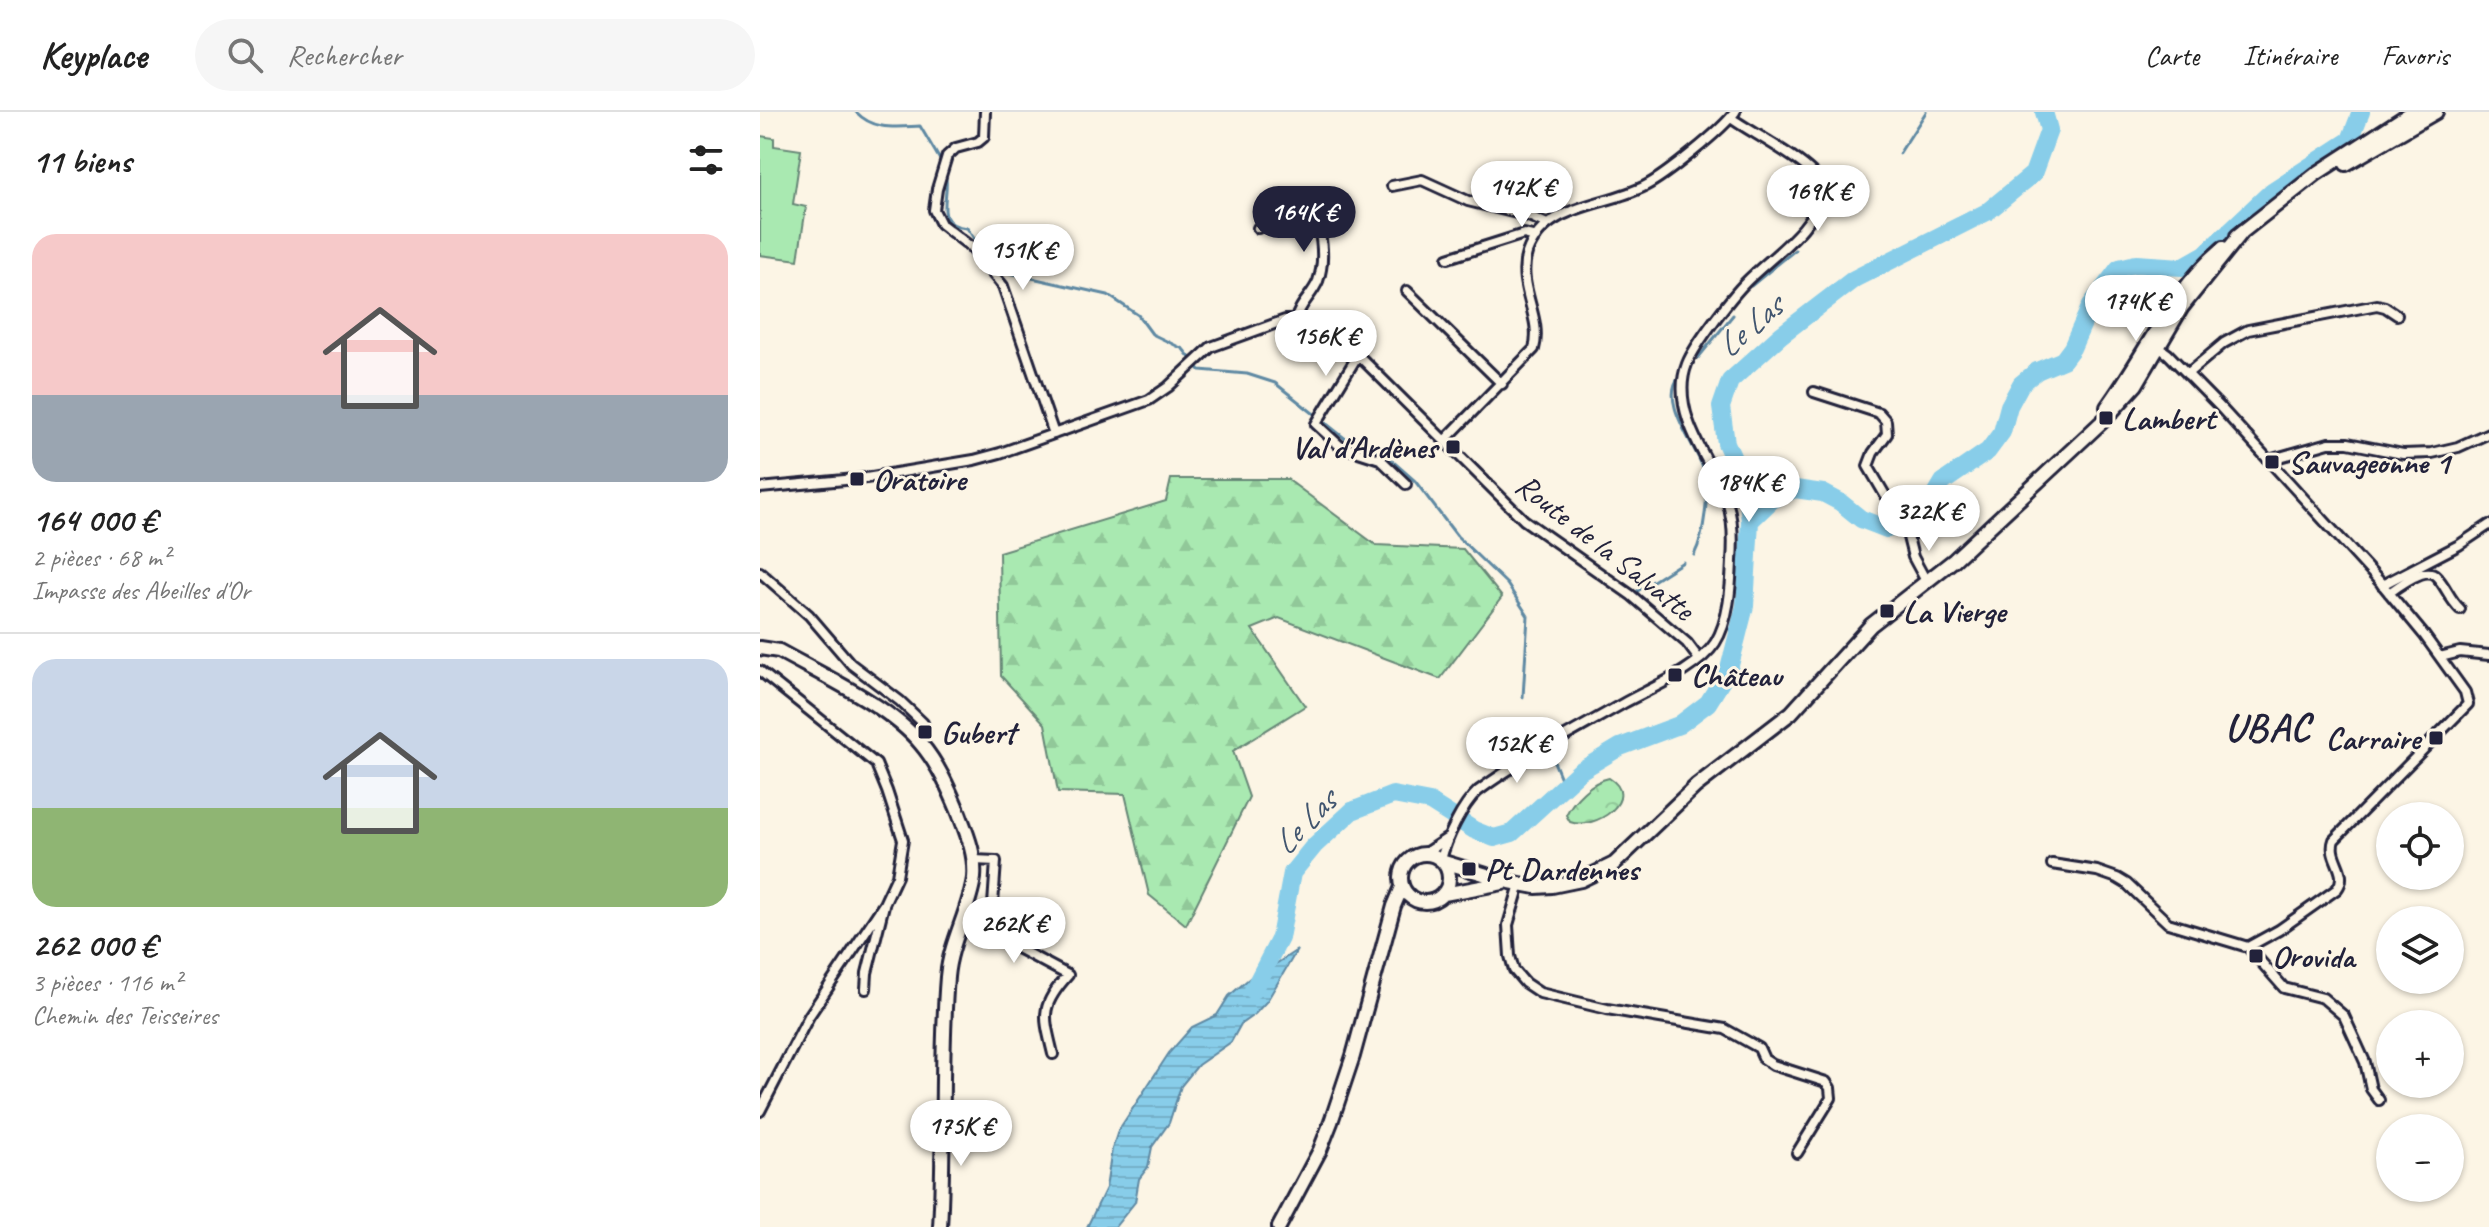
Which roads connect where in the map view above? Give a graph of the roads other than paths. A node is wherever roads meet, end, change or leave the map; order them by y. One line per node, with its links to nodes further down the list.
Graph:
1 (985, 112): 22 (street)
2 (2412, 112): 6 (main road)
3 (2423, 112): 6 (main road)
4 (2436, 112): 6 (main road)
5 (1733, 115): 8 (street); 35 (street)
6 (2397, 128): 10 (main road)
7 (1392, 186): 8 (street)
8 (1547, 224): 11 (street)
9 (1258, 228): 15 (street)
10 (2243, 231): 16 (main road); 16 (main road)
11 (1536, 237): 12 (street); 19 (street)
12 (1448, 258)
13 (1407, 291): 19 (street)
14 (2397, 315): 18 (street)
15 (1296, 320): 17 (street, Route de la Salvatte); 22 (street)
16 (2151, 353): 18 (street); 29 (main road)
17 (1358, 355): 23 (street, Route de la Salvatte); 25 (street)
18 (2187, 374): 24 (street)
19 (1502, 384): 23 (street)
20 (1814, 392): 29 (street)
21 (2489, 433): 24 (street)
22 (1054, 434): 26 (street)
23 (1445, 440): 35 (street, Route de la Salvatte)
24 (2269, 460): 30 (street)
25 (1406, 484)
26 (760, 488)
27 (2489, 525): 30 (street)
28 (760, 572): 37 (street)
29 (1926, 581): 43 (main road)
30 (2385, 589): 31 (street); 34 (street)
31 (2460, 609)
32 (760, 648): 37 (main road)
33 (2489, 655): 34 (street)
34 (2440, 657): 49 (street)
35 (1699, 659): 38 (street)
36 (760, 671): 47 (street)
37 (920, 742): 40 (main road)
38 (1448, 837): 39 (street); 41 (street)
39 (1425, 853): 41 (main road); 44 (main road)
40 (974, 860): 51 (street); 55 (main road)
41 (1443, 861): 43 (main road); 45 (main road)
42 (2052, 864): 49 (street)
43 (1515, 883): 45 (main road); 54 (street)
44 (1402, 887): 46 (main road); 48 (main road)
45 (1444, 894): 46 (main road)
46 (1421, 902): 48 (main road)
47 (884, 904): 50 (street); 53 (street)
48 (1389, 930): 56 (main road)
49 (2248, 947): 52 (street)
50 (866, 989)
51 (1053, 1054)
52 (2379, 1100)
53 (760, 1111)
54 (1797, 1153)
55 (940, 1227)
56 (1279, 1227)

